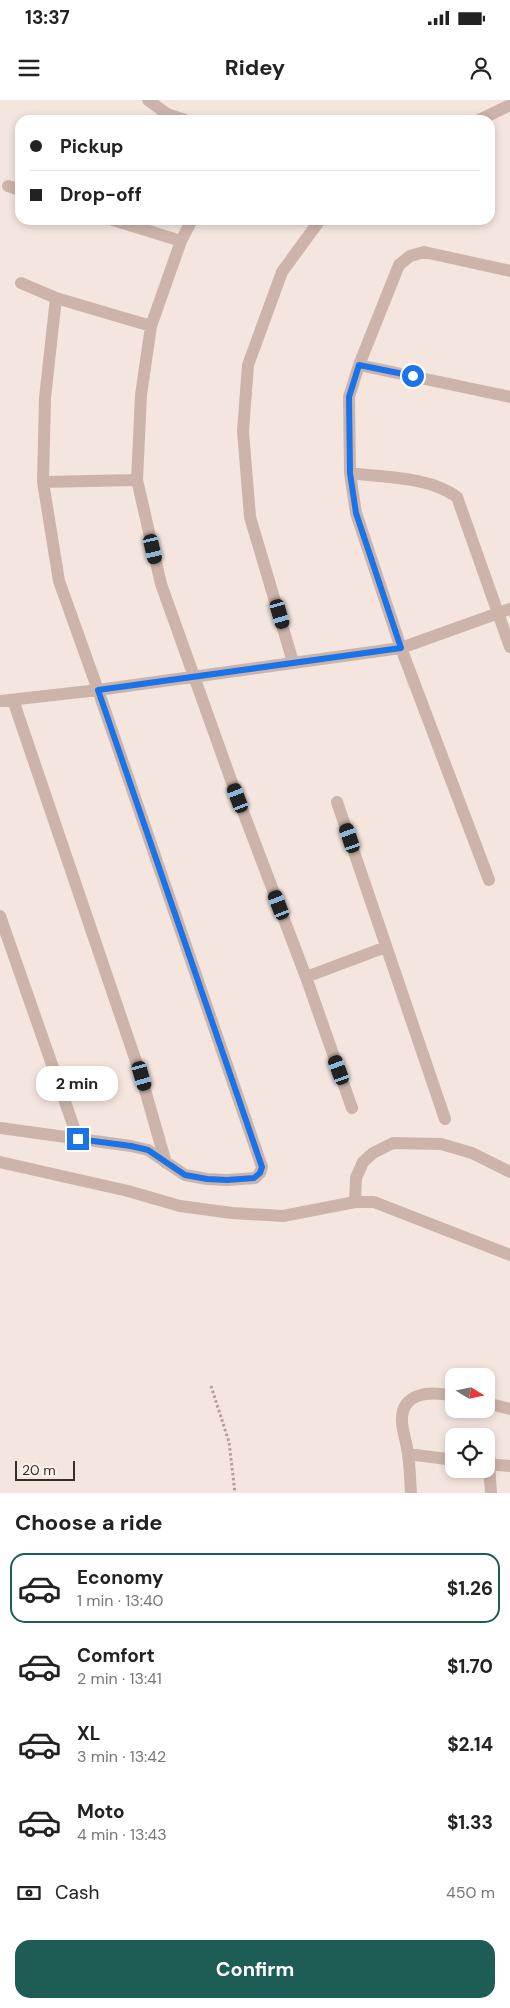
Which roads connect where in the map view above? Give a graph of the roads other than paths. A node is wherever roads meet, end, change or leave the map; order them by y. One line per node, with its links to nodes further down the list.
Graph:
1 (148, 100): 3 (street)
2 (510, 105): 4 (street)
3 (170, 115)
4 (489, 115)
5 (130, 225): 8 (street)
6 (189, 225): 8 (street)
7 (316, 225): 21 (street)
8 (181, 241): 12 (street)
9 (510, 271): 13 (street)
10 (21, 283): 11 (street)
11 (56, 298): 12 (street); 17 (street)
12 (151, 326): 16 (street)
13 (359, 365): 14 (street); 15 (street)
14 (510, 397)
15 (350, 473): 18 (street); 20 (street)
16 (137, 480): 17 (street); 22 (street)
17 (43, 482): 23 (street)
18 (504, 612): 19 (street); 20 (street)
19 (510, 647)
20 (401, 648): 21 (street); 26 (street)
21 (293, 662): 22 (street)
22 (194, 677): 23 (street); 29 (street)
23 (98, 690): 24 (street); 35 (street)
24 (6, 701): 35 (street)
25 (337, 802): 28 (street)
26 (489, 880)
27 (0, 916): 33 (street)
28 (386, 946): 29 (street); 31 (street)
29 (306, 977): 30 (street)
30 (352, 1108)
31 (445, 1119)
32 (0, 1128): 33 (street)
33 (78, 1139): 35 (street)
34 (0, 1162): 37 (street)
35 (166, 1163)
36 (510, 1172): 37 (street)
37 (355, 1202): 38 (street)
38 (510, 1255)
39 (445, 1395): 42 (street)
40 (495, 1406): 41 (street)
41 (510, 1409)
42 (408, 1454): 43 (street); 47 (street)
43 (445, 1459)
44 (495, 1465): 45 (street)
45 (510, 1466)
46 (489, 1478): 48 (street)
47 (411, 1493)
48 (492, 1493)

